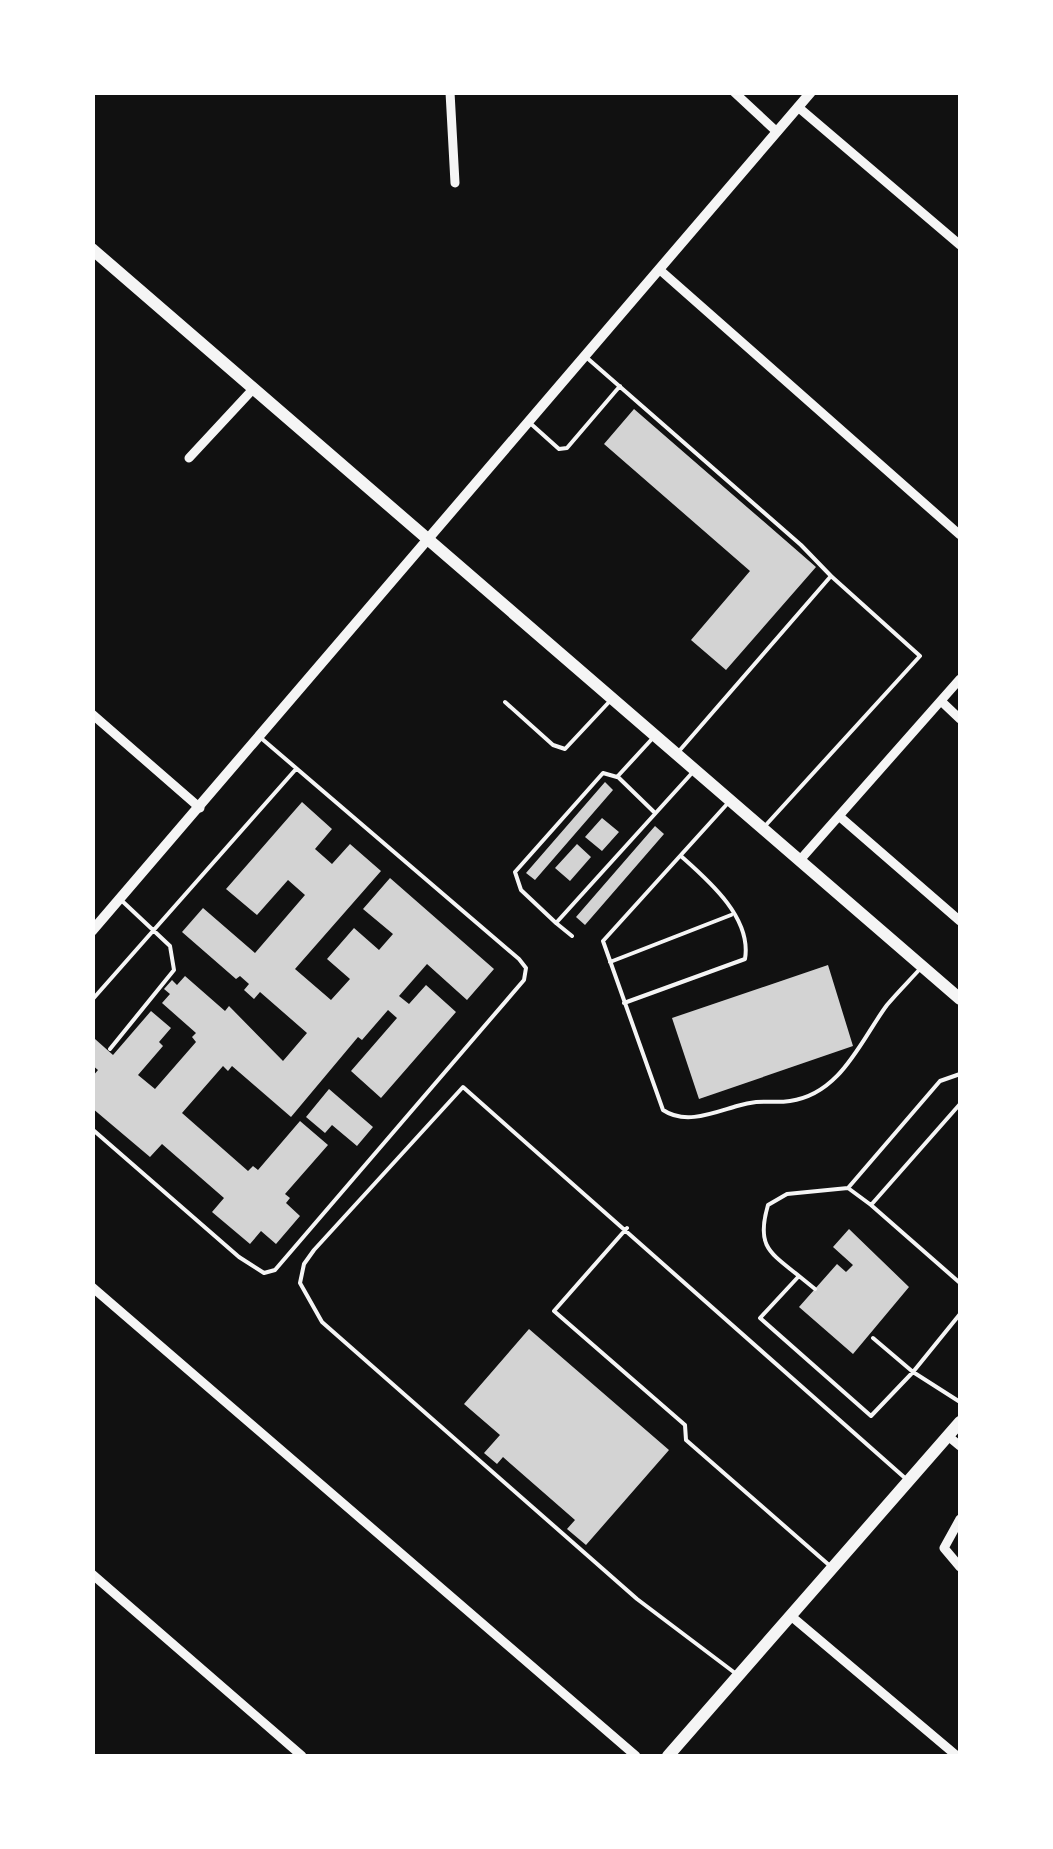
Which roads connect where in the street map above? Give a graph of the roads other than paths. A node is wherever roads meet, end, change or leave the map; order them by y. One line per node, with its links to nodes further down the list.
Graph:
1 (450, 92): 6 (street)
2 (734, 92): 5 (street)
3 (811, 92): 4 (street)
4 (798, 107): 5 (street); 7 (street)
5 (777, 132): 9 (street)
6 (455, 182)
7 (960, 245)
8 (92, 249): 12 (main road)
9 (660, 270): 10 (street); 15 (street)
10 (586, 357): 11 (lane); 13 (street)
11 (620, 386): 13 (lane); 17 (lane)
12 (254, 388): 14 (street); 16 (main road)
13 (530, 423): 16 (street)
14 (190, 458)
15 (960, 535)
16 (430, 541): 19 (main road); 25 (street)
17 (830, 576): 26 (lane); 34 (lane)
18 (960, 679): 21 (street)
19 (612, 698): 20 (lane); 24 (main road)
20 (504, 702)
21 (941, 702): 23 (street); 33 (street)
22 (92, 714): 31 (street)
23 (960, 719)
24 (656, 736): 26 (main road); 29 (lane)
25 (261, 738): 27 (lane); 31 (street)
26 (677, 754): 28 (main road)
27 (296, 769): 41 (lane); 52 (lane)
28 (695, 770): 30 (main road); 32 (lane)
29 (618, 777): 32 (lane); 40 (lane)
30 (731, 800): 34 (main road); 35 (lane)
31 (200, 808): 37 (street)
32 (654, 812): 40 (lane)
33 (839, 816): 36 (street); 39 (street)
34 (763, 828): 36 (main road)
35 (680, 856): 38 (lane); 44 (lane)
36 (800, 860): 45 (main road)
37 (120, 899): 41 (lane); 42 (street)
38 (733, 914): 44 (lane); 48 (lane)
39 (960, 921)
40 (556, 924): 43 (lane)
41 (156, 930): 47 (lane); 49 (lane)
42 (92, 931)
43 (572, 936)
44 (610, 962): 48 (lane)
45 (922, 966): 46 (main road); 48 (lane)
46 (960, 999)
47 (92, 1000)
48 (624, 1003)
49 (110, 1049)
50 (960, 1074): 53 (lane)
51 (960, 1104): 54 (lane)
52 (92, 1129)
53 (848, 1188): 54 (lane); 56 (lane)
54 (871, 1206): 57 (lane)
55 (627, 1228): 67 (lane); 70 (lane); 73 (lane)
56 (799, 1276): 59 (lane); 62 (lane)
57 (960, 1283)
58 (92, 1286): 76 (street)
59 (815, 1289)
60 (960, 1314): 62 (lane)
61 (872, 1338): 62 (lane)
62 (913, 1372): 63 (lane)
63 (960, 1402)
64 (960, 1422): 65 (main road)
65 (948, 1436): 66 (street); 67 (main road)
66 (960, 1446)
67 (909, 1481): 70 (main road)
68 (960, 1520): 69 (street)
69 (960, 1566)
70 (833, 1568): 72 (main road)
71 (92, 1574): 75 (street)
72 (791, 1616): 73 (main road); 74 (street)
73 (738, 1676): 77 (main road)
74 (953, 1755)
75 (302, 1756)
76 (636, 1756)
77 (668, 1756)

